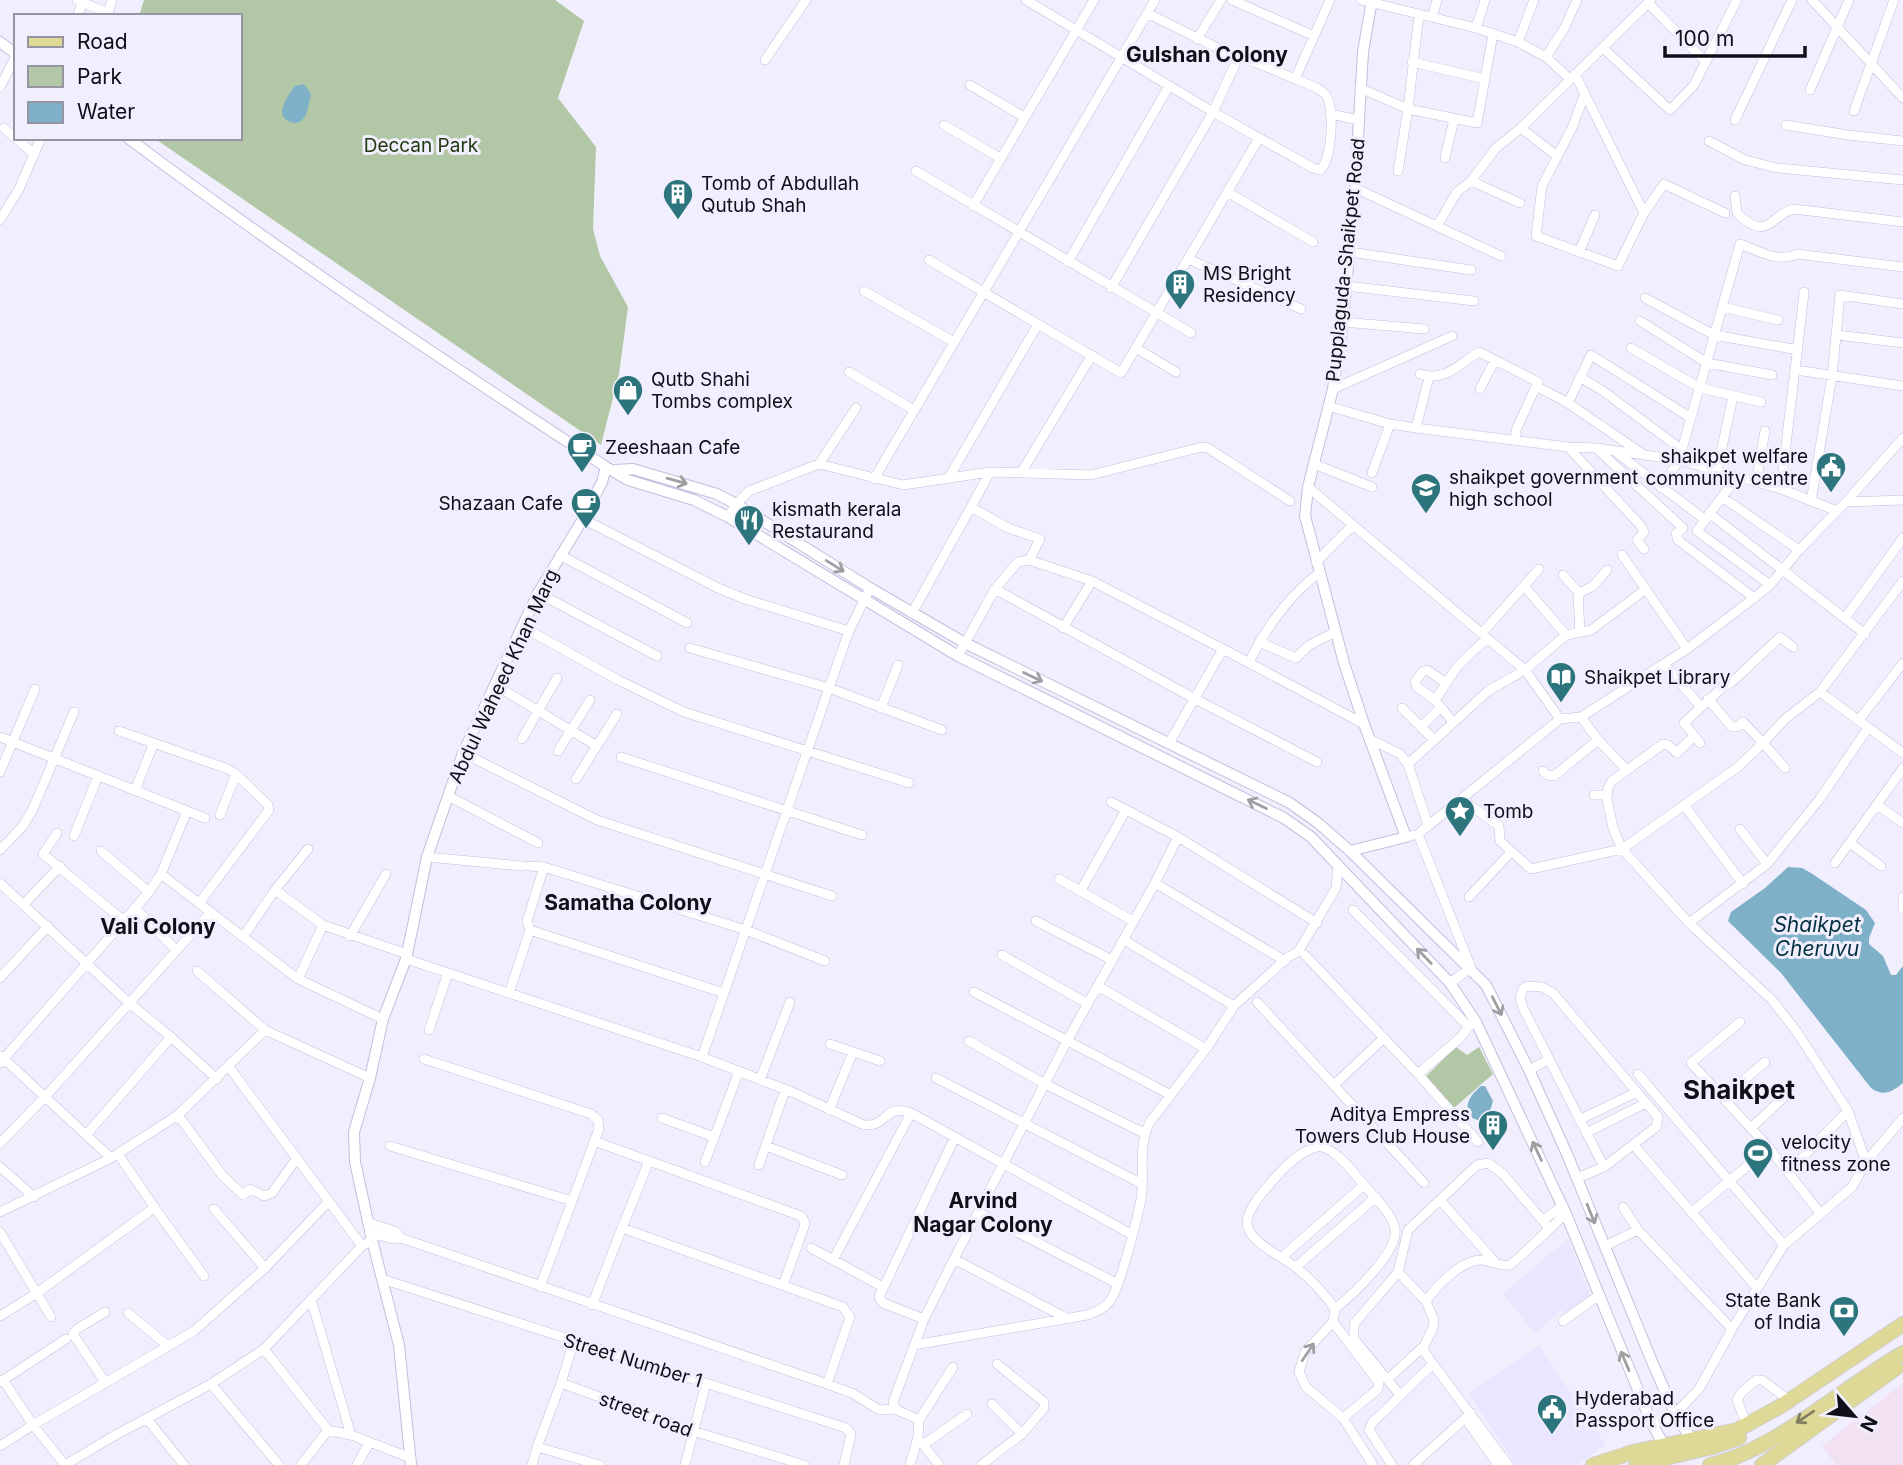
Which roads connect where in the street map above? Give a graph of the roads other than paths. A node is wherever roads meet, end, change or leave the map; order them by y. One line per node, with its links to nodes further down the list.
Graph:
1 (112, 0): 22 (street)
2 (806, 0): 36 (street)
3 (1026, 0): 26 (street)
4 (1094, 0): 26 (street)
5 (1155, 0): 21 (street)
6 (1221, 0): 30 (street)
7 (1232, 0): 29 (street)
8 (1330, 0): 29 (street)
9 (1437, 0): 24 (street)
10 (1485, 0): 25 (street)
11 (1534, 0): 31 (street)
12 (1577, 0): 34 (street)
13 (1737, 0): 38 (street)
14 (1792, 0): 58 (street)
15 (1812, 0): 27 (street)
16 (1849, 0): 27 (street)
17 (1894, 0): 40 (street)
18 (80, 1): 22 (street)
19 (1368, 1): 23 (street); 47 (street, Pupplaguda-Shaikpet Road)
20 (1650, 2): 32 (street); 38 (street)
21 (1147, 13): 30 (street); 33 (street)
22 (108, 14)
23 (1419, 14): 24 (street); 39 (street)
24 (1432, 17): 25 (street)
25 (1476, 28): 28 (street)
26 (1077, 29): 33 (street); 55 (street)
27 (1837, 29): 40 (street); 48 (street)
28 (1493, 34): 31 (street); 43 (street)
29 (1314, 36): 42 (street)
30 (1197, 39): 53 (street)
31 (1518, 42): 34 (street)
32 (1603, 48): 38 (street); 41 (street)
33 (1121, 57): 45 (street); 89 (street)
34 (1546, 57): 41 (street)
35 (14, 59): 46 (street)
36 (765, 60)
37 (1250, 60): 42 (street)
38 (1706, 61)
39 (1412, 62): 43 (street); 51 (street)
40 (1872, 63): 50 (street); 52 (street)
41 (1573, 76): 49 (street); 62 (street)
42 (1295, 79): 54 (street)
43 (1485, 79): 56 (street)
44 (970, 85): 55 (street)
45 (1169, 86): 53 (street); 96 (street)
46 (0, 87)
47 (1360, 88): 51 (street); 57 (street, Pupplaguda-Shaikpet Road)
48 (1810, 90)
49 (1585, 93): 83 (street); 92 (street)
50 (1903, 98)
51 (1408, 109): 56 (street); 75 (street)
52 (1854, 111)
53 (1213, 112): 64 (street); 100 (street)
54 (1330, 114): 57 (street); 64 (street)
55 (1024, 117): 72 (street)
56 (1454, 119): 73 (street)
57 (1359, 120): 78 (street, Pupplaguda-Shaikpet Road)
58 (1735, 120)
59 (944, 125): 72 (street)
60 (1786, 125): 69 (street)
61 (4, 128): 63 (street)
62 (1521, 128): 70 (street); 77 (street)
63 (14, 137)
64 (1259, 138): 79 (street)
65 (18, 140): 71 (street)
66 (40, 140): 71 (street)
67 (131, 140): 157 (street)
68 (1709, 141): 76 (street)
69 (1903, 141)
70 (1552, 153)
71 (34, 154): 86 (street)
72 (1000, 158): 82 (street)
73 (1445, 158)
74 (916, 171): 82 (street)
75 (1398, 171)
76 (1903, 180)
77 (1471, 181): 81 (street); 88 (street)
78 (1355, 188): 88 (street); 91 (street, Pupplaguda-Shaikpet Road)
79 (1227, 192): 90 (street); 94 (street)
80 (1735, 196): 87 (street)
81 (1520, 204)
82 (973, 206): 89 (street)
83 (1644, 213): 84 (street); 92 (street)
84 (1725, 213)
85 (1595, 215): 92 (street)
86 (0, 220)
87 (1903, 222)
88 (1437, 226): 93 (street)
89 (1018, 232): 96 (street); 102 (street)
90 (1312, 242)
91 (1350, 252): 98 (street); 99 (street, Pupplaguda-Shaikpet Road)
92 (1579, 252)
93 (1501, 256)
94 (1188, 259): 108 (street); 109 (street)
95 (929, 260): 102 (street)
96 (1068, 262): 100 (street)
97 (1903, 267): 107 (street)
98 (1471, 270)
99 (1347, 286): 105 (street); 111 (street, Pupplaguda-Shaikpet Road)
100 (1111, 288): 109 (street)
101 (864, 291): 119 (street)
102 (983, 292): 113 (street); 119 (street)
103 (1804, 292): 123 (street)
104 (1645, 298): 116 (street)
105 (1474, 301)
106 (1903, 304): 117 (street)
107 (1722, 307): 110 (street); 116 (street)
108 (1301, 309)
109 (1156, 314): 115 (street); 121 (street)
110 (1778, 320)
111 (1343, 321): 114 (street); 136 (street, Pupplaguda-Shaikpet Road)
112 (1640, 321): 126 (street)
113 (1038, 324): 124 (street); 164 (street)
114 (1424, 329)
115 (1191, 333)
116 (1714, 335): 123 (street); 126 (street)
117 (1837, 335): 120 (street); 131 (street)
118 (1452, 336): 136 (street)
119 (954, 342): 143 (street)
120 (1903, 343)
121 (1136, 348): 124 (street); 129 (street)
122 (1631, 348): 135 (street)
123 (1798, 350): 127 (street)
124 (1092, 355): 160 (street)
125 (1495, 360): 133 (street); 137 (street); 146 (street)
126 (1707, 363): 130 (street); 135 (street)
127 (1796, 370): 131 (street); 169 (street)
128 (849, 372): 143 (street)
129 (1176, 372)
130 (1772, 375)
131 (1832, 376): 134 (street); 173 (street)
132 (1580, 377): 140 (street); 144 (street); 154 (street)
133 (1536, 386): 140 (street); 149 (street)
134 (1903, 386)
135 (1700, 388): 138 (street); 144 (street)
136 (1333, 389): 141 (street, Pupplaguda-Shaikpet Road)
137 (1480, 389)
138 (1733, 396): 139 (street); 158 (street)
139 (1761, 402)
140 (1568, 403): 153 (street)
141 (1328, 406): 145 (street); 156 (street, Pupplaguda-Shaikpet Road)
142 (856, 408): 155 (street)
143 (914, 410): 163 (street)
144 (1691, 418): 154 (street)
145 (1390, 424): 146 (street); 161 (street)
146 (1416, 428): 149 (street)
147 (1765, 431): 165 (street)
148 (1903, 438): 174 (street)
149 (1516, 441): 150 (street)
150 (1568, 447): 151 (street); 183 (street)
151 (1596, 448): 152 (street); 202 (street)
152 (1615, 452): 153 (street); 168 (street)
153 (1644, 455): 154 (street)
154 (1681, 455): 158 (street); 168 (street)
155 (819, 464): 163 (street); 175 (street)
156 (1314, 464): 166 (street, Pupplaguda-Shaikpet Road); 167 (street)
157 (611, 469): 175 (street, one-way to 175); 179 (street); 180 (street, Abdul Waheed Khan Marg)
158 (1717, 471): 162 (street)
159 (990, 472): 160 (street); 164 (street); 176 (street)
160 (1021, 472): 172 (street)
161 (1372, 473)
162 (1737, 477): 165 (street); 170 (street)
163 (874, 479): 164 (street)
164 (948, 479)
165 (1756, 482): 169 (street)
166 (1308, 487): 181 (street); 188 (street, Pupplaguda-Shaikpet Road)
167 (1372, 487)
168 (1661, 488): 178 (street)
169 (1781, 489): 173 (street)
170 (1722, 497): 178 (street); 184 (street)
171 (1903, 500): 174 (street)
172 (1290, 501)
173 (1811, 501): 177 (street)
174 (1846, 502): 177 (street)
175 (736, 504): 179 (street); 197 (street, one-way to 197)
176 (971, 507): 187 (street); 204 (street)
177 (1837, 511): 184 (street)
178 (1707, 516): 191 (street); 195 (street)
179 (729, 517): 203 (street)
180 (583, 519): 185 (street, Abdul Waheed Khan Marg); 209 (street)
181 (1353, 525): 188 (street); 213 (street)
182 (1903, 538): 205 (street)
183 (1644, 550)
184 (1799, 550): 191 (street)
185 (560, 555): 200 (street, Abdul Waheed Khan Marg); 206 (street)
186 (1622, 555): 199 (street)
187 (1029, 560): 193 (street); 198 (street)
188 (1317, 568): 210 (street, Pupplaguda-Shaikpet Road); 215 (street)
189 (1539, 569): 196 (street)
190 (1607, 570): 201 (street)
191 (1784, 570): 195 (street); 205 (street)
192 (1563, 575): 201 (street)
193 (1092, 581): 208 (street); 219 (street)
194 (1903, 581): 212 (street)
195 (1770, 585): 202 (street)
196 (1524, 586): 213 (street); 214 (street)
197 (870, 588): 203 (street); 204 (street)
198 (995, 589): 208 (street); 216 (street)
199 (1646, 589): 211 (street); 220 (street)
200 (538, 593): 207 (street, Abdul Waheed Khan Marg); 221 (street)
201 (1579, 593): 211 (street)
202 (1754, 598): 220 (street)
203 (865, 599): 209 (street); 222 (street)
204 (912, 613): 216 (street)
205 (1845, 618): 212 (street)
206 (687, 623)
207 (523, 627): 230 (street, Abdul Waheed Khan Marg); 265 (street)
208 (1063, 628): 234 (street)
209 (849, 631): 231 (street)
210 (1335, 632): 215 (street); 248 (street, Pupplaguda-Shaikpet Road)
211 (1580, 632): 214 (street)
212 (1865, 634): 233 (street)
213 (1485, 635): 227 (street); 229 (street)
214 (1566, 635): 227 (street)
215 (1259, 642): 223 (street)
216 (965, 643): 222 (street); 261 (street, one-way to 261)
217 (1793, 647): 235 (street)
218 (690, 648): 231 (street)
219 (1223, 649): 223 (street); 234 (street)
220 (1687, 649): 226 (street)
221 (657, 656)
222 (958, 656): 315 (street, one-way to 222)
223 (1249, 662): 248 (street)
224 (1903, 663): 246 (street)
225 (898, 665): 239 (street)
226 (1665, 665): 238 (street); 244 (street)
227 (1525, 670): 245 (street); 247 (street)
228 (557, 678): 241 (street)
229 (1446, 683): 237 (street); 237 (street)
230 (495, 685): 241 (street); 267 (street, Abdul Waheed Khan Marg)
231 (829, 688): 239 (street); 265 (street)
232 (35, 689): 259 (street)
233 (1820, 692): 246 (street); 262 (street)
234 (1195, 699): 261 (street); 270 (street)
235 (1708, 699): 238 (street); 262 (street)
236 (590, 700): 251 (street)
237 (1438, 703): 247 (street); 249 (street)
238 (1700, 706): 274 (street)
239 (881, 708): 252 (street)
240 (1402, 708): 249 (street)
241 (539, 710): 251 (street); 255 (street)
242 (74, 712): 269 (street)
243 (617, 714): 263 (street)
244 (1581, 718): 245 (street); 258 (street)
245 (1560, 719): 285 (street)
246 (1859, 720): 250 (street)
247 (1453, 722): 257 (street)
248 (1364, 724): 256 (street, Pupplaguda-Shaikpet Road)
249 (1421, 727): 257 (street)
250 (1868, 728): 266 (street); 313 (street)
251 (571, 730): 263 (street); 264 (street)
252 (942, 730)
253 (119, 731): 260 (street)
254 (0, 737): 259 (street)
255 (523, 739)
256 (1370, 739): 271 (street); 302 (street, Pupplaguda-Shaikpet Road)
257 (1434, 740): 271 (street)
258 (1598, 740): 274 (street); 275 (street)
259 (12, 742): 269 (street); 276 (street)
260 (154, 743): 277 (street); 281 (street)
261 (1169, 743): 309 (street)
262 (1763, 743): 272 (street); 288 (street)
263 (597, 746): 279 (street)
264 (558, 751)
265 (806, 751): 280 (street); 291 (street)
266 (1902, 751)
267 (463, 753): 284 (street, Abdul Waheed Khan Marg); 320 (street)
268 (621, 757): 291 (street)
269 (54, 758): 278 (street); 307 (street)
270 (1317, 762)
271 (1408, 764): 295 (street)
272 (1785, 768)
273 (1903, 768): 287 (street)
274 (1628, 770): 283 (street)
275 (1543, 771)
276 (0, 772)
277 (236, 774): 292 (street); 331 (street)
278 (98, 776): 281 (street); 300 (street)
279 (576, 779)
280 (909, 783)
281 (135, 790): 290 (street)
282 (1594, 795): 283 (street)
283 (1607, 795): 306 (street)
284 (448, 796): 303 (street); 311 (street, Abdul Waheed Khan Marg)
285 (1461, 799): 295 (street); 310 (street)
286 (1111, 802): 289 (street)
287 (1877, 804): 294 (street); 304 (street)
288 (1684, 805): 306 (street); 323 (street)
289 (1126, 810): 301 (street); 326 (street)
290 (187, 811): 293 (street); 318 (street)
291 (785, 811): 299 (street); 320 (street)
292 (219, 815)
293 (205, 818)
294 (1903, 824)
295 (1428, 825): 298 (street)
296 (1740, 829): 313 (street)
297 (58, 833): 314 (street)
298 (1418, 834): 302 (street); 357 (street)
299 (862, 835)
300 (74, 836)
301 (1178, 837): 322 (street); 340 (street)
302 (1406, 837): 309 (street)
303 (538, 843)
304 (1850, 843): 312 (street); 316 (street)
305 (308, 849): 325 (street)
306 (1622, 849): 310 (street); 341 (street)
307 (0, 850)
308 (102, 851): 327 (street)
309 (1350, 851): 315 (street); 357 (street)
310 (1511, 852): 329 (street)
311 (427, 857): 317 (street); 352 (street, Abdul Waheed Khan Marg)
312 (1835, 863)
313 (1767, 864): 323 (street)
314 (60, 866): 332 (street); 337 (street)
315 (1338, 866): 340 (street); 362 (street, one-way to 315)
316 (1881, 866)
317 (544, 867): 344 (street); 345 (street)
318 (161, 874): 327 (street); 331 (street)
319 (386, 874): 346 (street)
320 (766, 874): 328 (street); 345 (street)
321 (1059, 879): 326 (street)
322 (1155, 883): 339 (street); 355 (street)
323 (1743, 884): 341 (street)
324 (2, 890): 332 (street)
325 (275, 890): 342 (street); 347 (street)
326 (1081, 890): 339 (street)
327 (149, 892): 333 (street)
328 (832, 896)
329 (1469, 897)
330 (1903, 897): 334 (street)
331 (200, 902): 336 (street)
332 (24, 904): 343 (street)
333 (135, 908): 337 (street); 349 (street)
334 (1903, 909)
335 (1353, 911): 374 (street)
336 (211, 912): 347 (street); 349 (street)
337 (124, 921): 356 (street)
338 (1036, 921): 353 (street)
339 (1133, 921): 348 (street)
340 (1317, 923): 355 (street)
341 (1689, 923): 409 (street)
342 (323, 925): 346 (street); 361 (street)
343 (48, 926): 356 (street); 360 (street)
344 (530, 930): 364 (street); 366 (street)
345 (746, 930): 354 (street); 364 (street)
346 (350, 936): 352 (street)
347 (243, 937): 361 (street)
348 (1124, 940): 353 (street); 371 (street)
349 (176, 950): 367 (street)
350 (1002, 955): 370 (street)
351 (1305, 955): 378 (street)
352 (407, 956): 359 (street); 372 (street, Abdul Waheed Khan Marg)
353 (1112, 960): 363 (street)
354 (825, 961)
355 (1285, 961): 371 (street)
356 (87, 962): 367 (street); 385 (street)
357 (1471, 968): 362 (street); 391 (street, one-way to 391)
358 (197, 971): 375 (street)
359 (448, 973): 366 (street); 376 (street)
360 (0, 978)
361 (298, 979): 372 (street)
362 (1450, 983): 374 (street)
363 (1098, 986): 370 (street); 382 (street)
364 (723, 992): 384 (street)
365 (974, 992): 380 (street)
366 (509, 993): 384 (street)
367 (128, 1002): 377 (street); 405 (street)
368 (790, 1002): 398 (street)
369 (1257, 1002): 400 (street)
370 (1088, 1004): 380 (street)
371 (1234, 1006): 382 (street)
372 (383, 1019): 395 (street, Abdul Waheed Khan Marg)
373 (1740, 1022): 406 (street)
374 (1471, 1026): 394 (street); 453 (street, one-way to 374)
375 (265, 1030): 390 (street); 395 (street)
376 (429, 1030)
377 (171, 1037): 397 (street); 419 (street)
378 (1384, 1038): 394 (street); 400 (street)
379 (969, 1041): 399 (street)
380 (1067, 1041): 399 (street); 403 (street)
381 (830, 1044): 383 (street)
382 (1206, 1049): 403 (street)
383 (853, 1052): 387 (street); 408 (street)
384 (702, 1058): 392 (street)
385 (1, 1059): 405 (street)
386 (424, 1059): 422 (street)
387 (880, 1061)
388 (1545, 1061): 391 (street); 402 (street); 414 (street)
389 (1765, 1062): 406 (street)
390 (229, 1067): 397 (street); 430 (street)
391 (1529, 1070): 440 (street)
392 (739, 1071): 398 (street); 420 (street)
393 (1638, 1073): 441 (street)
394 (1418, 1074): 423 (street)
395 (370, 1078): 463 (street, Abdul Waheed Khan Marg)
396 (936, 1078): 415 (street)
397 (217, 1079): 411 (street)
398 (760, 1080): 401 (street)
399 (1045, 1084): 415 (street); 417 (street)
400 (1335, 1084): 442 (street)
401 (785, 1090): 408 (street); 426 (street)
402 (1637, 1092): 407 (street); 414 (street)
403 (1171, 1095): 417 (street)
404 (1786, 1096): 416 (street)
405 (46, 1097): 419 (street); 424 (street)
406 (1723, 1098): 416 (street)
407 (1646, 1103): 418 (street); 437 (street)
408 (829, 1110): 410 (street)
409 (1848, 1111): 433 (street); 438 (street)
410 (911, 1113): 421 (street); 469 (street)
411 (178, 1115): 429 (street); 430 (street)
412 (663, 1118): 420 (street)
413 (1903, 1118): 433 (street)
414 (1579, 1120): 418 (street)
415 (1024, 1124): 435 (street); 443 (street)
416 (1751, 1128): 427 (street)
417 (1144, 1133): 443 (street)
418 (1586, 1133): 437 (street)
419 (86, 1135): 429 (street)
420 (714, 1137): 432 (street)
421 (955, 1138): 435 (street); 479 (street)
422 (594, 1141): 431 (street); 449 (street)
423 (1478, 1142)
424 (0, 1143)
425 (390, 1146): 449 (street)
426 (766, 1146): 434 (street); 439 (street)
427 (1769, 1148): 438 (street); 441 (street)
428 (1637, 1149): 456 (street)
429 (114, 1156): 445 (street); 451 (street)
430 (297, 1158): 448 (street)
431 (649, 1161): 459 (street); 477 (street)
432 (705, 1162)
433 (1866, 1162): 457 (street)
434 (759, 1165)
435 (1003, 1165): 455 (street); 462 (street)
436 (0, 1167): 445 (street)
437 (1604, 1167): 440 (street)
438 (1788, 1172): 457 (street)
439 (842, 1175)
440 (1577, 1178): 465 (street, one-way to 465)
441 (1730, 1179): 456 (street); 464 (street)
442 (1424, 1183)
443 (1142, 1184): 462 (street)
444 (1364, 1185): 446 (street); 467 (street); 467 (street)
445 (34, 1197): 454 (street)
446 (1376, 1197): 471 (street); 486 (street)
447 (1440, 1200): 458 (street); 470 (street); 473 (street)
448 (329, 1201): 463 (street); 472 (street)
449 (572, 1201): 478 (street)
450 (1623, 1207): 460 (street)
451 (155, 1208): 474 (street); 481 (street)
452 (214, 1209): 472 (street)
453 (1564, 1210): 458 (street); 482 (street)
454 (0, 1212)
455 (978, 1212): 468 (street); 476 (street)
456 (1692, 1212): 480 (street)
457 (1820, 1213): 464 (street)
458 (1546, 1224): 470 (street)
459 (622, 1228): 477 (street); 485 (street)
460 (1638, 1230): 465 (street); 496 (street)
461 (0, 1232): 481 (street)
462 (1131, 1234): 476 (street)
463 (368, 1236): 475 (street, Abdul Waheed Khan Marg); 478 (street); 483 (street)
464 (1784, 1245): 480 (street)
465 (1605, 1246): 521 (street)
466 (811, 1248): 469 (street)
467 (1282, 1257): 471 (street)
468 (954, 1259): 491 (street); 492 (street)
469 (833, 1260): 479 (street)
470 (1494, 1261): 484 (street)
471 (1296, 1267): 486 (street)
472 (265, 1268): 501 (street)
473 (1398, 1272): 484 (street); 509 (street)
474 (204, 1276)
475 (382, 1279): 499 (street, Street Number 1); 539 (street, Abdul Waheed Khan Marg)
476 (1118, 1284): 491 (street)
477 (783, 1285): 515 (street)
478 (540, 1287): 485 (street)
479 (883, 1287): 492 (street)
480 (1757, 1288): 496 (street)
481 (37, 1293): 489 (street); 490 (street)
482 (1598, 1296): 493 (street); 526 (street, one-way to 482)
483 (311, 1299): 503 (street); 532 (street)
484 (1426, 1301): 502 (street)
485 (592, 1305): 515 (street)
486 (1335, 1309): 494 (street)
487 (105, 1312): 511 (street)
488 (128, 1313): 501 (street)
489 (0, 1316)
490 (51, 1317)
491 (1068, 1318): 500 (street)
492 (924, 1319): 500 (street)
493 (1563, 1321)
494 (1333, 1322): 523 (street, one-way to 494); 523 (street)
495 (1903, 1324): 517 (main road)
496 (1732, 1329): 521 (street)
497 (1903, 1336): 560 (main road)
498 (65, 1339): 510 (street)
499 (574, 1341): 512 (street, Street Number 1); 513 (street)
500 (914, 1345): 519 (street)
501 (168, 1346): 511 (street)
502 (1424, 1346): 506 (street); 509 (street)
503 (264, 1349): 514 (street); 529 (street)
504 (1903, 1353): 561 (main road, one-way to 561)
505 (997, 1364): 531 (street)
506 (1433, 1364): 516 (street); 522 (street)
507 (1903, 1364): 541 (main road)
508 (953, 1367): 525 (street)
509 (1388, 1379): 516 (street)
510 (1, 1381): 527 (street)
511 (105, 1382): 527 (street)
512 (706, 1382): 530 (street); 550 (street, Street Number 1)
513 (561, 1383): 530 (street, street road); 538 (street)
514 (211, 1384): 524 (street); 543 (street)
515 (827, 1384): 519 (street)
516 (1400, 1395): 555 (street)
517 (1789, 1400): 528 (main road); 528 (street)
518 (992, 1404): 531 (street)
519 (895, 1409): 525 (street)
520 (967, 1414): 534 (street)
521 (1675, 1414): 526 (street); 533 (street)
522 (1468, 1416): 556 (street); 557 (street); 558 (street)
523 (1343, 1418): 554 (street)
524 (147, 1419): 540 (street); 542 (street)
525 (919, 1420): 534 (street)
526 (1652, 1424): 536 (street)
527 (33, 1425): 537 (street); 542 (street)
528 (1747, 1425): 533 (main road)
529 (328, 1430): 532 (street); 544 (street)
530 (693, 1431): 548 (street); 549 (street, street road)
531 (1022, 1434): 553 (street)
532 (351, 1435): 535 (street)
533 (1692, 1440): 536 (main road)
534 (921, 1441): 551 (street); 552 (street)
535 (369, 1443): 539 (street); 545 (street)
536 (1664, 1445): 559 (main road)
537 (0, 1446)
538 (542, 1448): 546 (street); 547 (street)
539 (412, 1463)
540 (183, 1464)
541 (1766, 1464)
542 (65, 1465)
543 (279, 1465)
544 (301, 1465)
545 (357, 1465)
546 (532, 1465)
547 (600, 1465)
548 (685, 1465)
549 (804, 1465)
550 (844, 1465)
551 (910, 1465)
552 (939, 1465)
553 (981, 1465)
554 (1373, 1465)
555 (1392, 1465)
556 (1413, 1465)
557 (1498, 1465)
558 (1508, 1465)
559 (1593, 1465)
560 (1636, 1465)
561 (1710, 1465)

